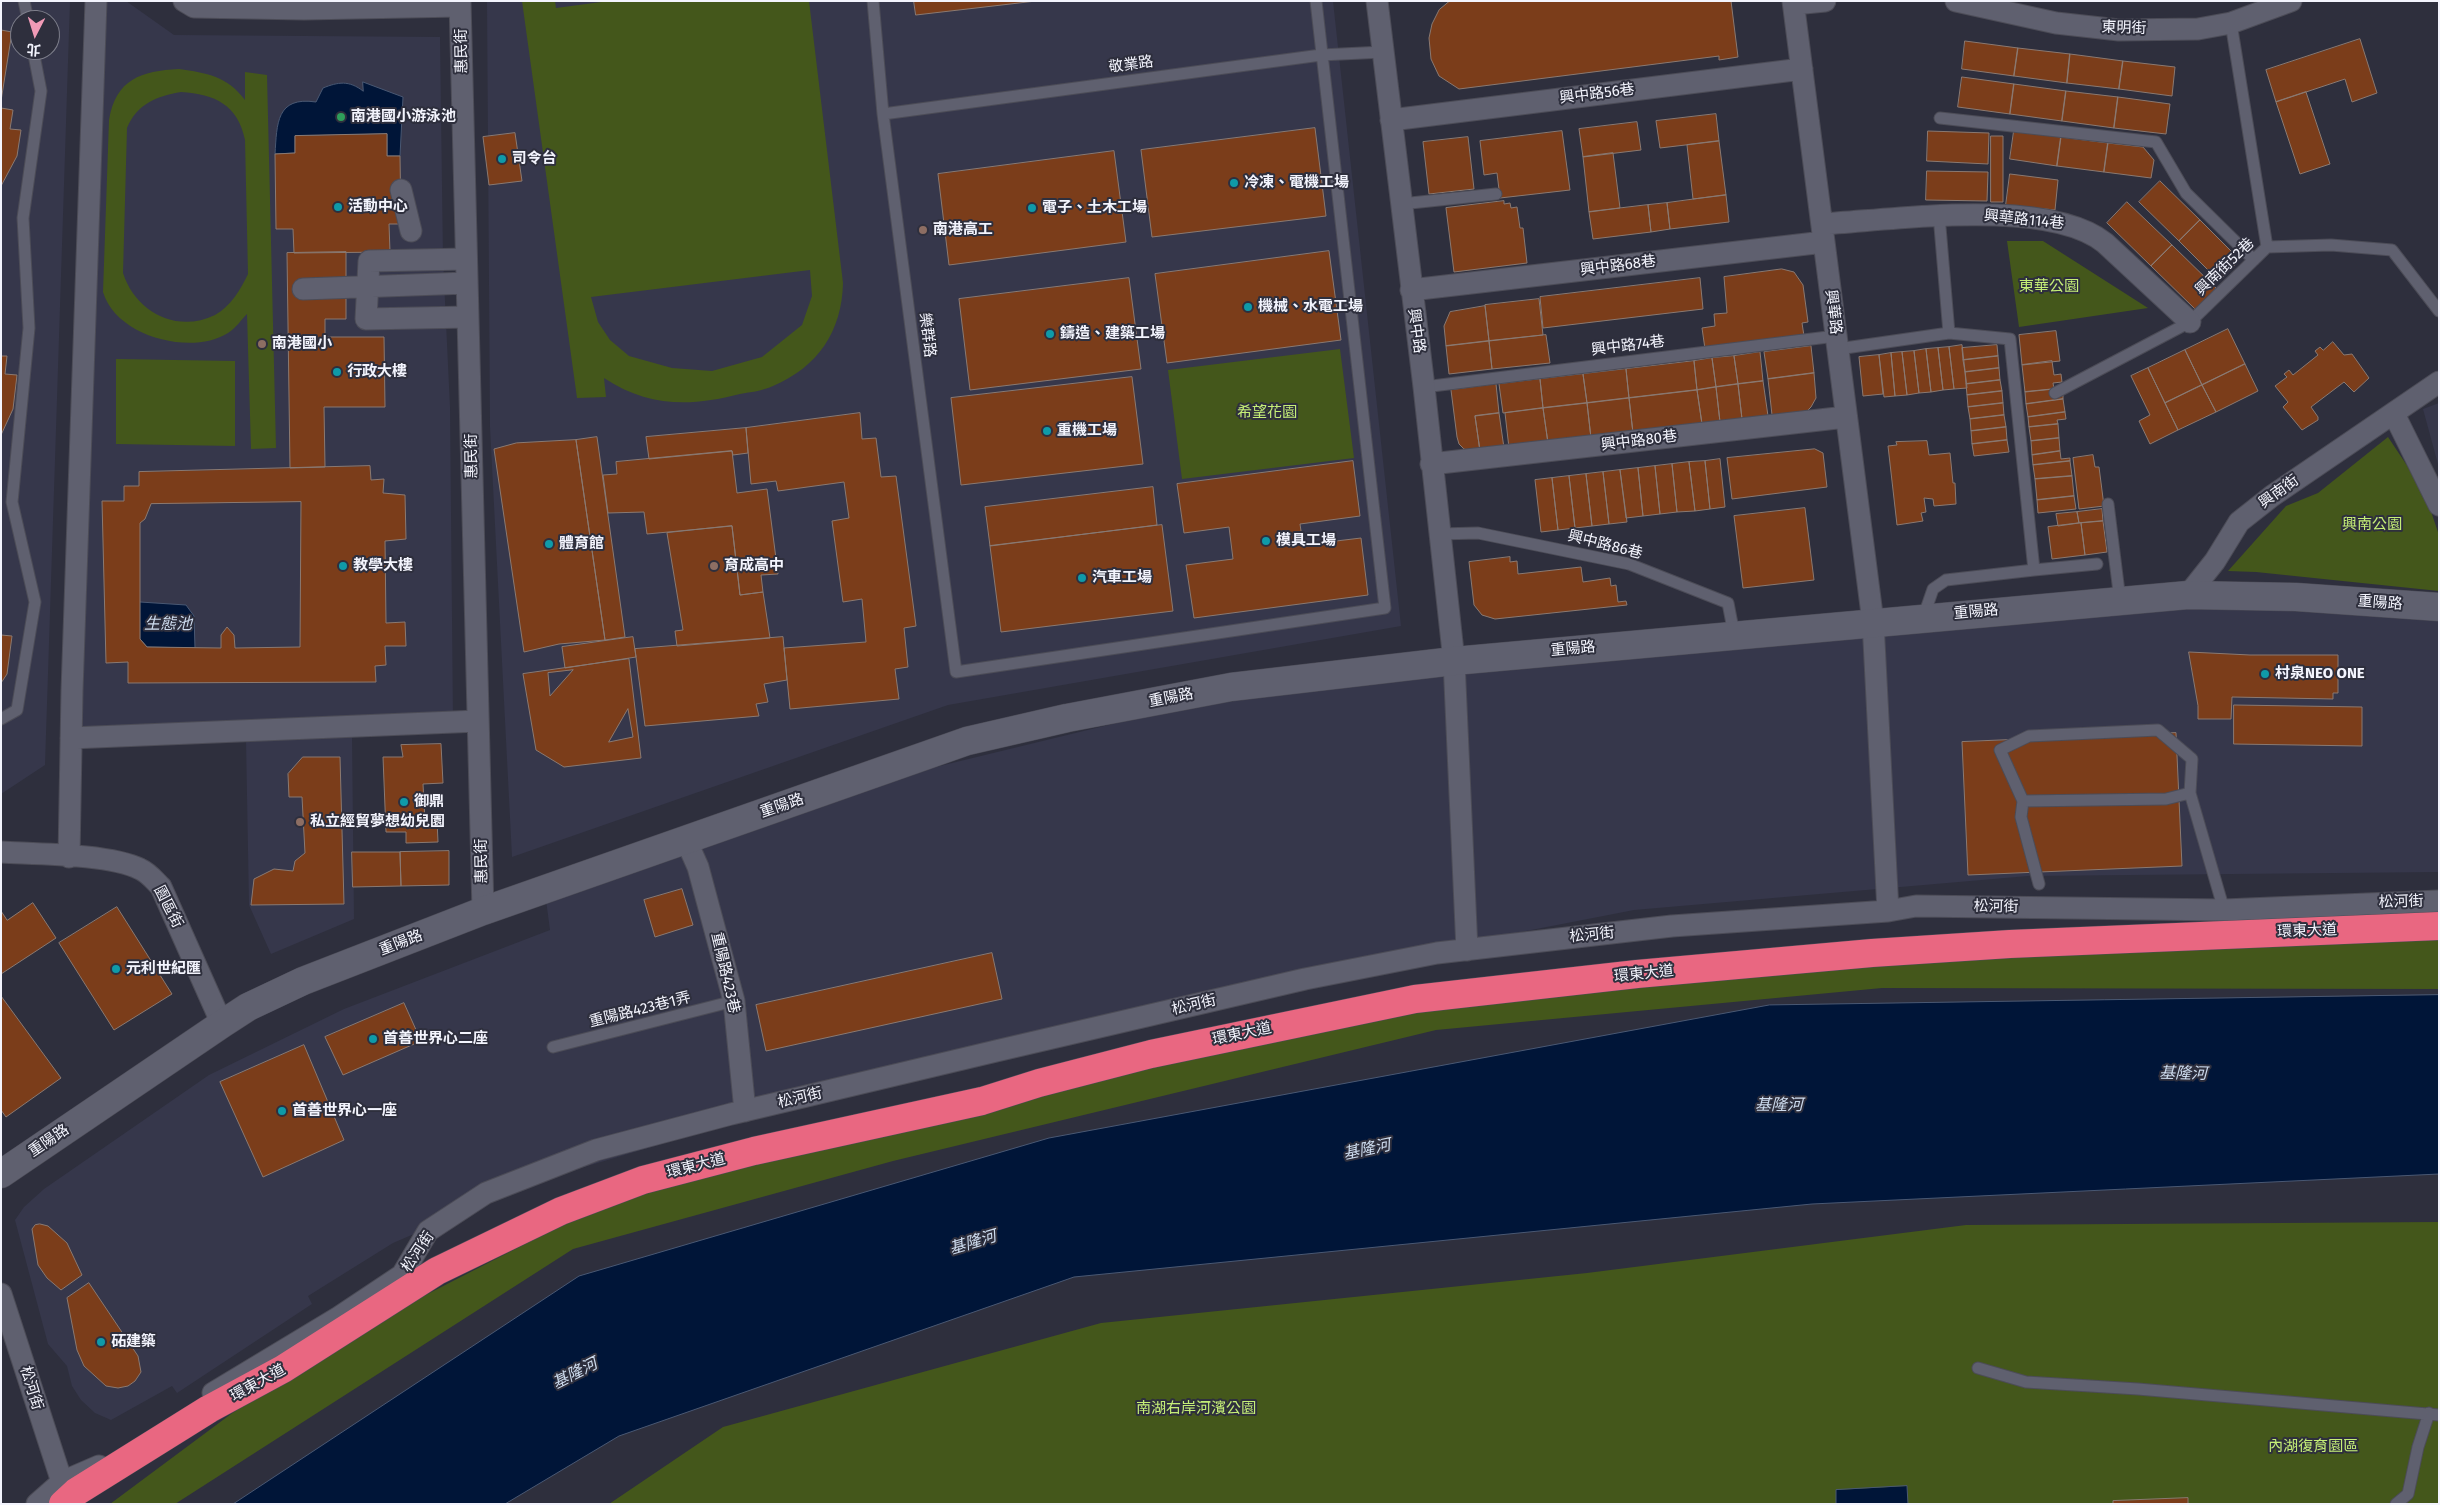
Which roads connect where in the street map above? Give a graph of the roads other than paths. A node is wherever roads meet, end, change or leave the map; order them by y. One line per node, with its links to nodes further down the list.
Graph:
1 (96, 1): 57 (street)
2 (184, 1): 10 (street)
3 (873, 1): 16 (lane, 樂群路)
4 (1316, 1): 13 (lane)
5 (1378, 1): 12 (street, 興中路)
6 (1826, 1): 9 (street)
7 (1956, 1): 11 (street, 東明街)
8 (2290, 1): 11 (street, 東明街)
9 (1794, 3): 15 (street, 興華路)
10 (460, 4): 26 (street, 惠民街)
11 (2231, 23): 25 (lane)
12 (1383, 52): 13 (lane, 敬業路); 18 (street, 興中路)
13 (1321, 55): 16 (lane, 敬業路); 16 (lane, 樂群路)
14 (35, 60): 55 (lane)
15 (1802, 69): 18 (street, 興中路56巷); 24 (street, 興華路)
16 (883, 114)
17 (1940, 118): 27 (lane)
18 (1391, 120): 21 (street, 興中路)
19 (401, 190): 23 (street)
20 (1496, 194): 21 (lane)
21 (1401, 204): 31 (street, 興中路)
22 (1939, 215): 24 (street, 興華路114巷); 34 (street, 興華路114巷); 35 (lane)
23 (410, 231)
24 (1823, 233): 31 (street, 興中路68巷); 36 (street, 興華路)
25 (2267, 247): 27 (lane, 興南街52巷); 32 (lane, 興南街52巷)
26 (466, 259): 28 (street, 惠民街); 29 (street)
27 (2254, 260): 34 (lane, 興南街52巷)
28 (467, 283): 29 (street); 33 (street, 惠民街)
29 (368, 287): 30 (street); 33 (street)
30 (303, 289)
31 (1411, 290): 38 (street, 興中路)
32 (2439, 311)
33 (468, 317): 56 (street, 惠民街)
34 (2190, 322): 39 (lane, 興南街52巷)
35 (1949, 333): 36 (lane, 興中路74巷); 47 (lane, 興中路74巷)
36 (1837, 343): 38 (lane, 興中路74巷); 41 (street, 興華路)
37 (2439, 382): 40 (street, 興南街)
38 (1424, 387): 42 (street, 興中路)
39 (2055, 393)
40 (2394, 414): 44 (street); 48 (street, 興南街)
41 (1846, 417): 42 (street, 興中路80巷); 52 (street, 興華路)
42 (1431, 464): 45 (street, 興中路)
43 (2108, 504): 49 (lane)
44 (2439, 505)
45 (1439, 534): 53 (lane, 興中路86巷); 54 (street, 興中路)
46 (2097, 564): 47 (lane)
47 (2034, 570): 51 (lane)
48 (2188, 595): 49 (street, 重陽路); 50 (street, 重陽路)
49 (2120, 600): 51 (street, 重陽路)
50 (2439, 608)
51 (1923, 618): 52 (street, 重陽路)
52 (1872, 622): 53 (street, 重陽路); 67 (street, 興華路)
53 (1734, 634): 54 (street, 重陽路)
54 (1454, 661): 60 (street, 重陽路); 69 (street, 興中路)
55 (1, 719)
56 (478, 721): 57 (street); 66 (street, 惠民街)
57 (71, 738): 62 (street)
58 (2190, 793): 59 (lane); 59 (lane); 65 (lane)
59 (2023, 801): 63 (lane)
60 (686, 840): 66 (street, 重陽路); 70 (street, 重陽路423巷)
61 (1, 852): 62 (street, 園區街)
62 (69, 857): 71 (street, 園區街)
63 (2039, 884)
64 (2439, 901): 65 (street, 松河街)
65 (2224, 910): 67 (street, 松河街)
66 (483, 911): 71 (street, 重陽路)
67 (1888, 911): 69 (street, 松河街)
68 (2439, 926): 78 (highway, 環東大道); 80 (highway, 環東大道)
69 (1467, 950): 73 (street, 松河街)
70 (734, 1001): 72 (lane, 重陽路423巷1弄); 73 (street, 重陽路423巷)
71 (222, 1024): 74 (street, 重陽路)
72 (553, 1047)
73 (745, 1111): 78 (street, 松河街)
74 (1, 1174)
75 (1, 1294): 78 (street, 松河街)
76 (1978, 1368): 77 (lane)
77 (2434, 1414): 81 (lane)
78 (62, 1493): 79 (street, 松河街)
79 (37, 1504)
80 (92, 1504)
81 (2396, 1504)

